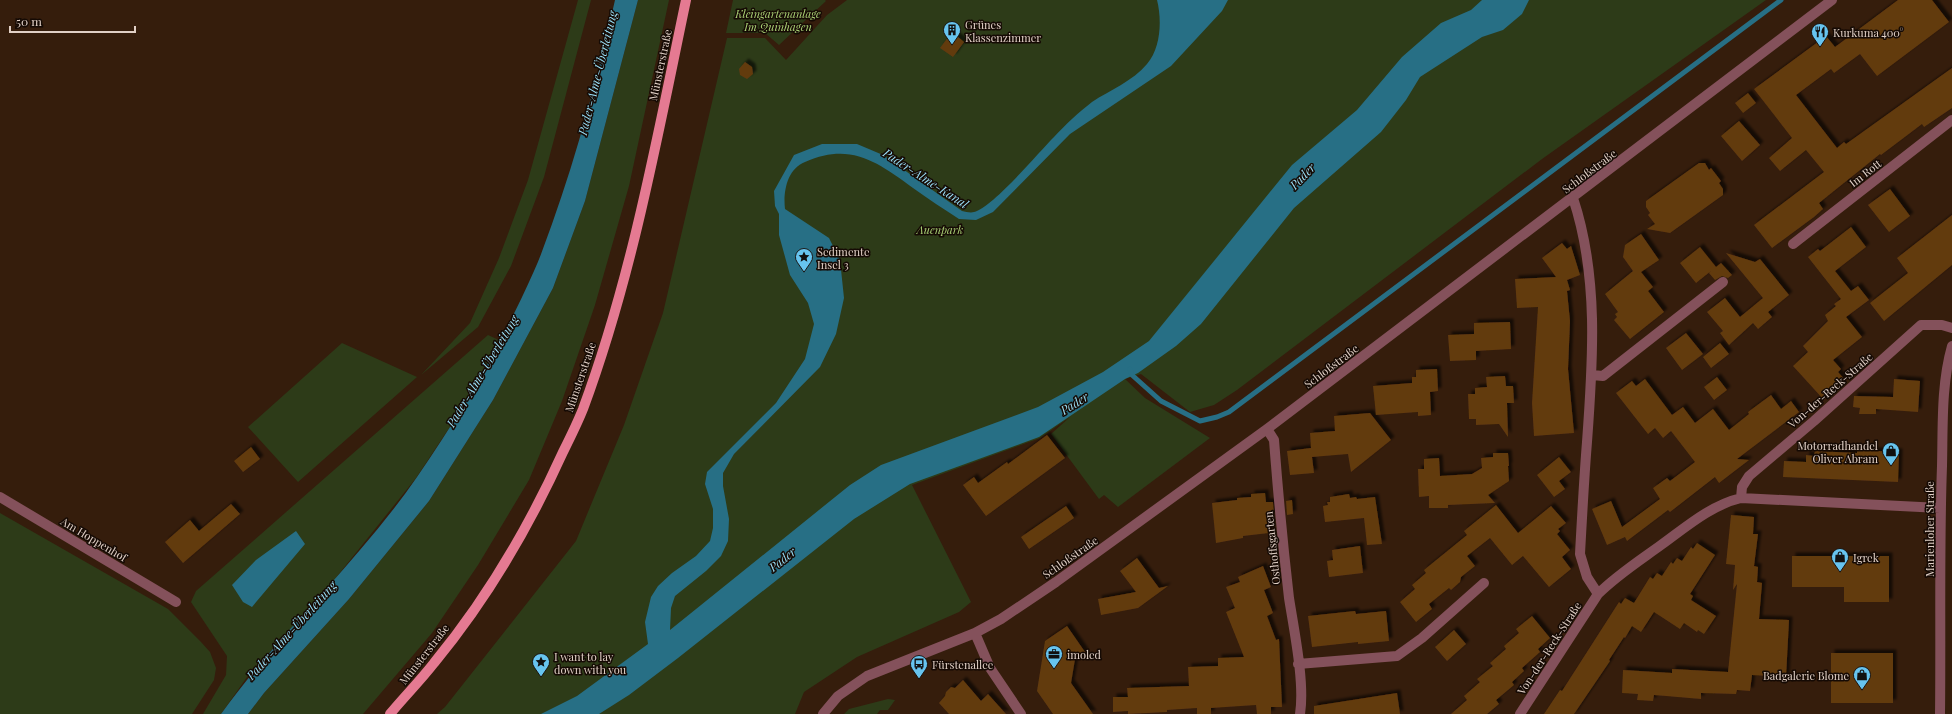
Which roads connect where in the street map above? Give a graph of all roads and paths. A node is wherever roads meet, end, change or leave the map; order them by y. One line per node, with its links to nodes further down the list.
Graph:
1 (686, 0): 19 (main road, Münsterstraße)
2 (1832, 0): 4 (street, Schloßstraße)
3 (1952, 120): 5 (street, Im Rott)
4 (1574, 198): 9 (street); 10 (street, Schloßstraße)
5 (1793, 244)
6 (1723, 282): 9 (street)
7 (1952, 328): 12 (street, Von-der-Reck-Straße)
8 (1952, 346): 13 (street, Marienloher Straße)
9 (1592, 375): 15 (street)
10 (1267, 430): 17 (street, Schloßstraße); 18 (street, Osthoffsgarten)
11 (0, 497): 16 (street, Am Hoppenhof)
12 (1741, 498): 13 (street, Von-der-Reck-Straße); 15 (street, Von-der-Reck-Straße)
13 (1940, 508): 24 (street, Marienloher Straße)
14 (1484, 583): 18 (street)
15 (1598, 594): 23 (street, Von-der-Reck-Straße)
16 (176, 602)
17 (975, 633): 20 (street, Schloßstraße); 21 (street)
18 (1298, 664): 22 (street, Osthoffsgarten)
19 (390, 714)
20 (823, 714)
21 (1021, 714)
22 (1300, 714)
23 (1520, 714)
24 (1940, 714)

